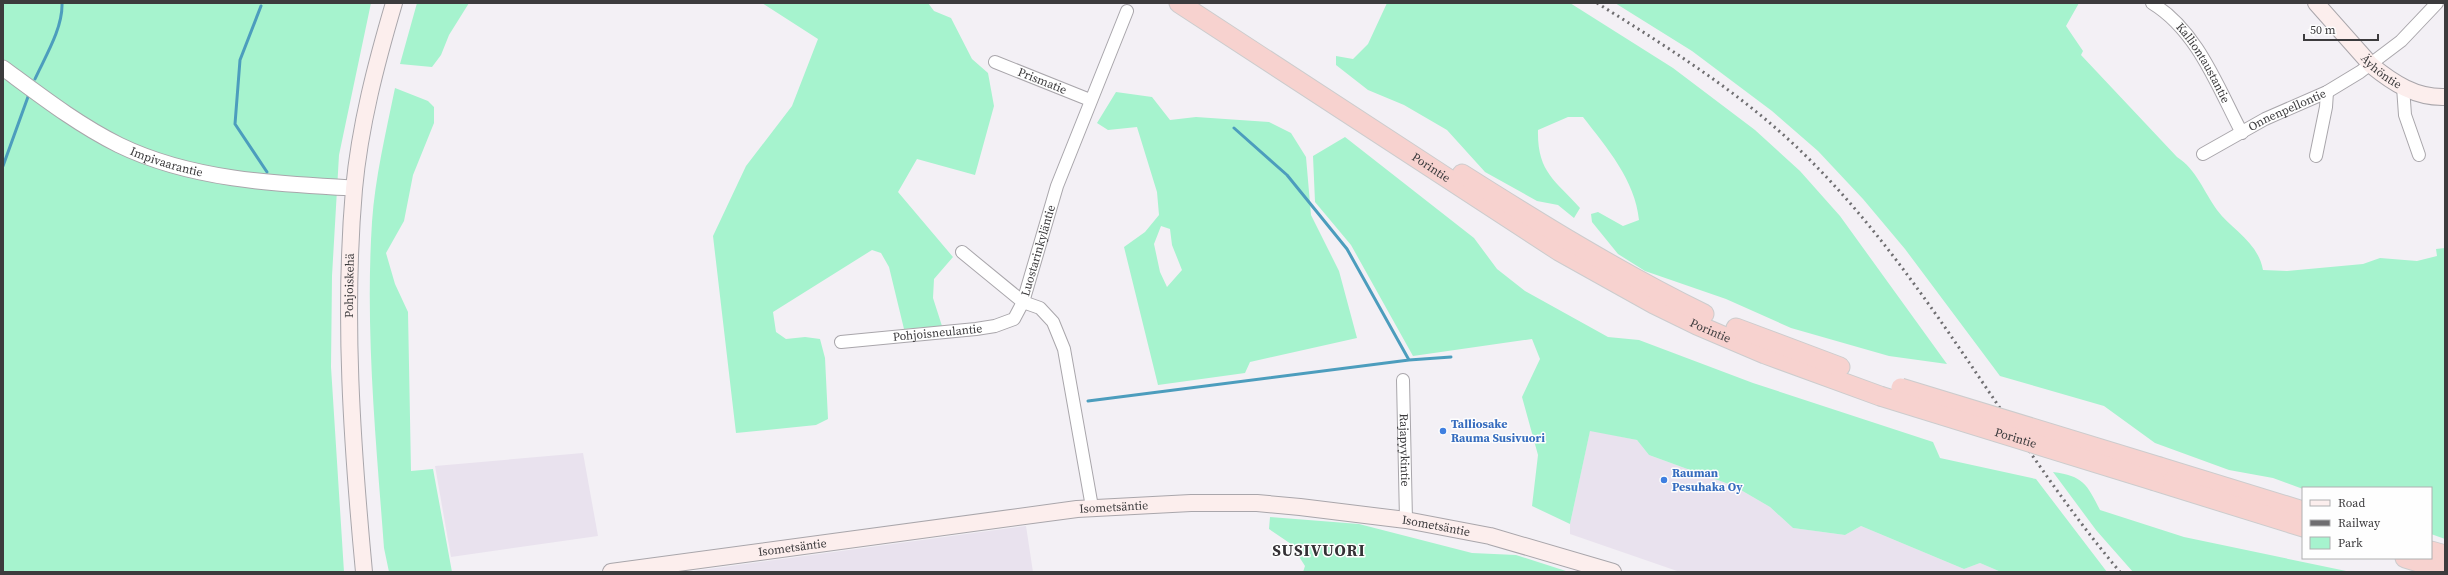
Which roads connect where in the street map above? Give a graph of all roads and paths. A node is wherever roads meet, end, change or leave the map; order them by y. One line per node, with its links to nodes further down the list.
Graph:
1 (394, 3): 19 (main road, Pohjoiskehä)
2 (1178, 3): 24 (highway, Porintie)
3 (1198, 3): 24 (highway, Porintie)
4 (2152, 3): 15 (street, Kalliontaustantie)
5 (2316, 3): 9 (main road, Äyhöntie)
6 (2437, 3): 9 (street, Onnenpellontie)
7 (1127, 11): 14 (street, Luostarinkyläntie)
8 (995, 62): 14 (street, Prismatie)
9 (2371, 65): 11 (main road, Äyhöntie); 12 (street, Onnenpellontie)
10 (3, 68): 19 (street, Impivaarantie)
11 (2403, 87): 13 (main road, Äyhöntie); 17 (street)
12 (2327, 92): 15 (street, Onnenpellontie); 18 (street)
13 (2445, 98)
14 (1090, 100): 21 (street, Luostarinkyläntie)
15 (2242, 133): 16 (street, Onnenpellontie)
16 (2203, 154)
17 (2419, 155)
18 (2316, 156)
19 (354, 188): 35 (main road, Pohjoiskehä)
20 (962, 252): 21 (street)
21 (1023, 302): 22 (street, Pohjoisneulantie); 26 (street, Luostarinkyläntie)
22 (841, 342)
23 (1403, 380): 28 (street, Rajapyykintie)
24 (1882, 390): 25 (highway, Porintie, bridge)
25 (2157, 474): 27 (highway, Porintie); 29 (highway, Porintie)
26 (1092, 507): 28 (main road, Isometsäntie); 33 (main road, Isometsäntie)
27 (2302, 511)
28 (1406, 520): 37 (main road, Isometsäntie)
29 (2302, 527)
30 (2432, 551): 31 (highway)
31 (2445, 555)
32 (2408, 559): 34 (highway)
33 (643, 570): 36 (main road, Isometsäntie)
34 (2445, 570)
35 (364, 572)
36 (611, 572)
37 (1613, 572)

